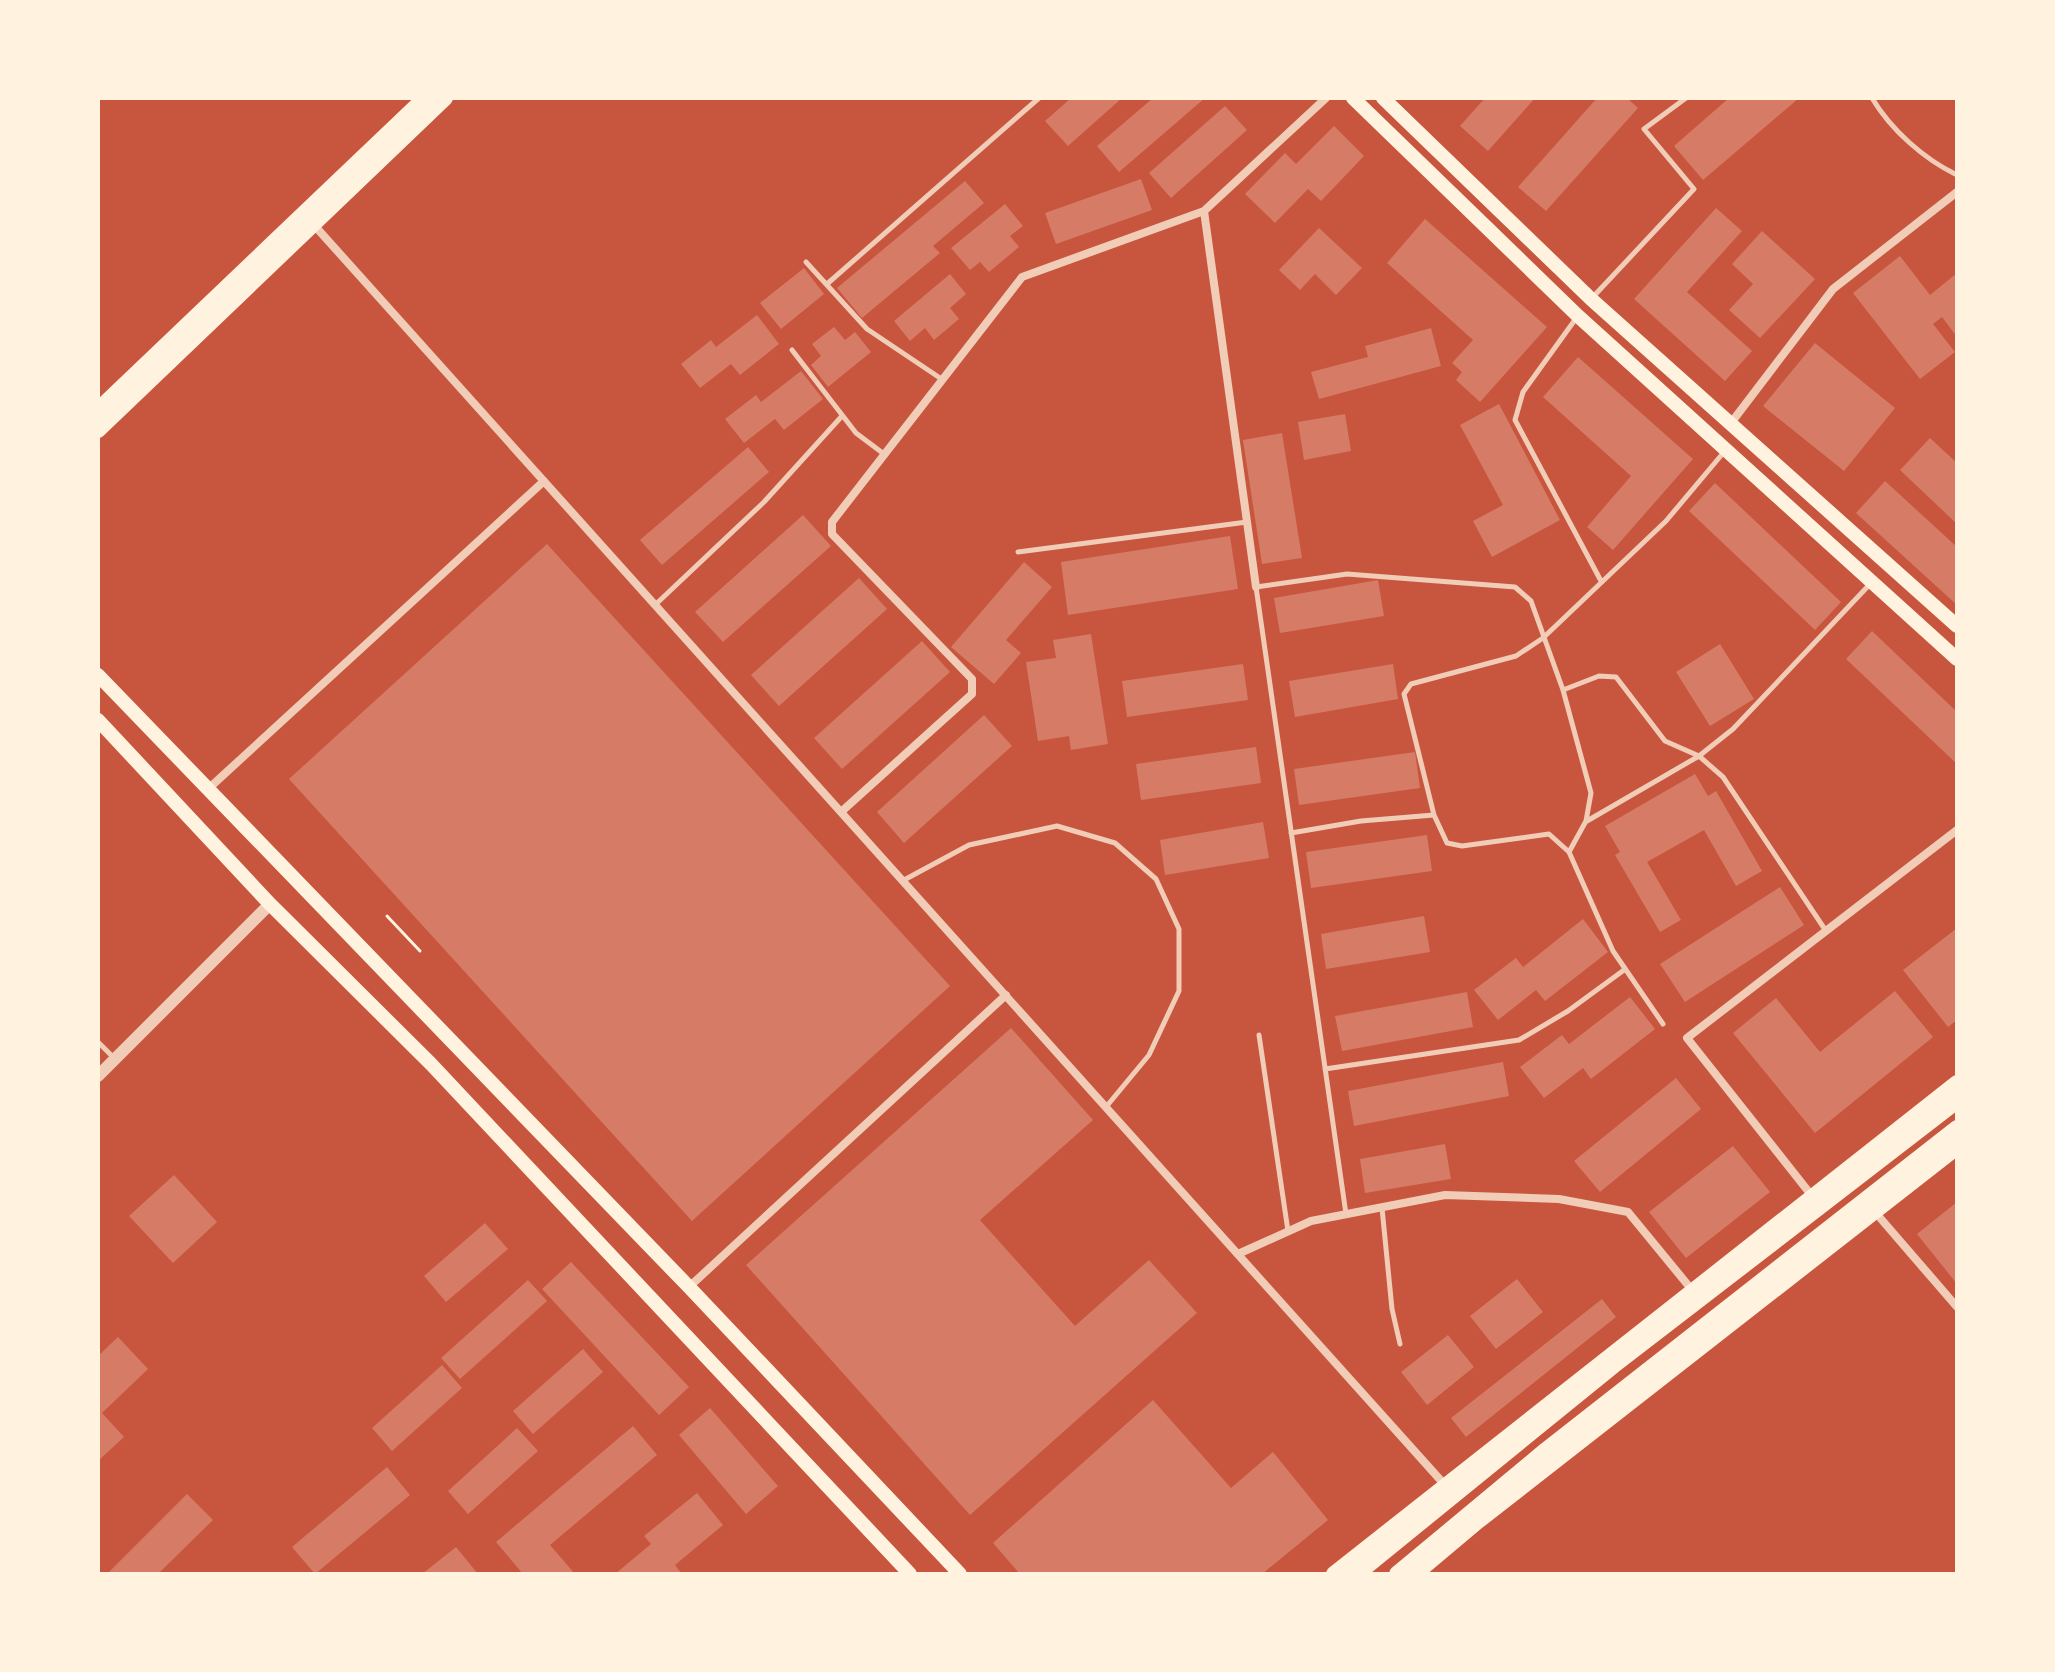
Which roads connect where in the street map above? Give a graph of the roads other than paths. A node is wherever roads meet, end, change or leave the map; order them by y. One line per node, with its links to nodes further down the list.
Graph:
1 (425, 98): 19 (main road)
2 (445, 98): 12 (main road)
3 (1039, 98): 14 (lane)
4 (1326, 98): 11 (street)
5 (1353, 98): 16 (main road)
6 (1383, 98): 15 (main road)
7 (1686, 98): 15 (lane)
8 (1872, 98): 9 (lane)
9 (1957, 175)
10 (1957, 192): 21 (street)
11 (1204, 211): 18 (street); 26 (street)
12 (314, 225): 22 (main road); 25 (street)
13 (806, 262): 14 (lane)
14 (827, 284): 18 (lane)
15 (1591, 299): 21 (main road)
16 (1578, 316): 23 (main road); 28 (lane)
17 (792, 350): 20 (lane)
18 (943, 380): 24 (street)
19 (98, 410)
20 (842, 416): 24 (lane); 31 (lane)
21 (1731, 423): 32 (main road)
22 (98, 430)
23 (1726, 449): 28 (lane); 29 (main road)
24 (884, 454): 40 (street)
25 (544, 481): 31 (street); 39 (street)
26 (1247, 522): 27 (lane); 30 (street)
27 (1018, 552)
28 (1601, 581): 33 (lane)
29 (1872, 582): 34 (main road); 38 (lane)
30 (1256, 587): 33 (lane); 44 (lane)
31 (655, 605): 40 (street)
32 (1957, 626)
33 (1543, 638): 36 (lane); 41 (lane)
34 (1957, 659)
35 (98, 675): 39 (main road)
36 (1563, 690): 38 (lane); 42 (lane)
37 (98, 720): 47 (main road)
38 (1699, 756): 42 (lane); 48 (lane)
39 (207, 790): 68 (main road)
40 (841, 812): 46 (street)
41 (1434, 815): 44 (lane); 45 (lane)
42 (1586, 821): 45 (lane)
43 (1957, 830): 48 (street)
44 (1291, 833): 55 (lane)
45 (1569, 852): 49 (lane)
46 (903, 881): 50 (street); 59 (lane)
47 (270, 904): 54 (street); 74 (main road)
48 (1827, 932): 62 (street)
49 (1625, 970): 51 (lane); 55 (lane)
50 (1006, 995): 59 (street); 68 (street)
51 (1663, 1024)
52 (1259, 1035): 66 (lane)
53 (98, 1042): 54 (lane)
54 (115, 1059): 56 (street)
55 (1325, 1069): 65 (lane)
56 (98, 1076)
57 (1957, 1083): 62 (main road)
58 (1957, 1101): 77 (main road)
59 (1106, 1107): 67 (street)
60 (1957, 1128): 78 (main road)
61 (1957, 1147): 64 (main road)
62 (1812, 1196): 69 (main road)
63 (1382, 1207): 65 (street); 69 (street); 71 (lane)
64 (1875, 1212): 70 (street); 73 (main road)
65 (1346, 1214): 66 (street)
66 (1288, 1231): 67 (street)
67 (1238, 1254): 72 (street)
68 (689, 1287): 75 (main road)
69 (1692, 1290): 72 (main road)
70 (1957, 1307)
71 (1400, 1344)
72 (1444, 1484): 76 (main road)
73 (1425, 1571)
74 (910, 1574)
75 (960, 1574)
76 (1334, 1574)
77 (1357, 1574)
78 (1397, 1574)

